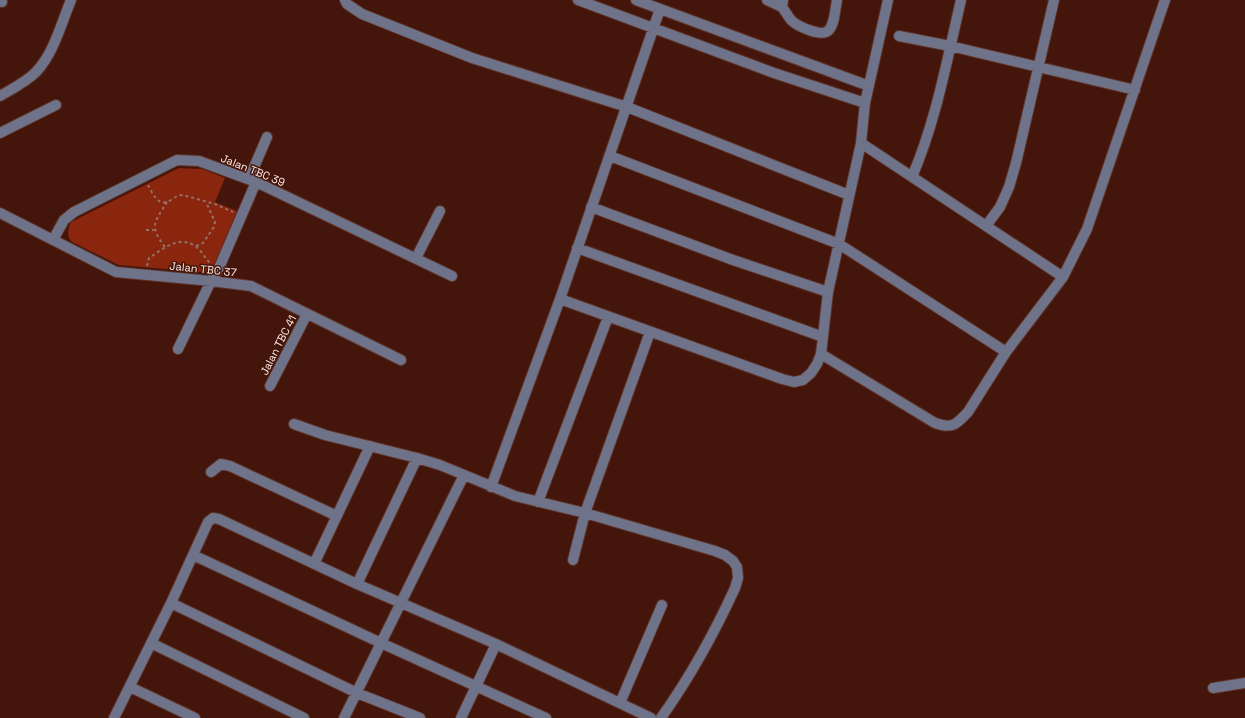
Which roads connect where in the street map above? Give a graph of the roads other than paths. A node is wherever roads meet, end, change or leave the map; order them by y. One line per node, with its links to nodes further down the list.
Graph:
1 (71, 0): 19 (street)
2 (346, 0): 22 (street)
3 (578, 0): 13 (street)
4 (636, 0): 12 (street)
5 (767, 0): 11 (street)
6 (837, 0): 11 (street)
7 (888, 0): 17 (street)
8 (960, 0): 15 (street)
9 (1054, 0): 16 (street)
10 (1165, 0): 18 (street)
11 (783, 3)
12 (660, 9): 13 (street); 17 (street)
13 (653, 28): 20 (street); 22 (street)
14 (899, 36): 15 (street)
15 (950, 46): 16 (street); 27 (street)
16 (1038, 67): 18 (street); 33 (street)
17 (869, 86): 20 (street)
18 (1135, 90): 39 (street)
19 (0, 96)
20 (865, 103): 25 (street)
21 (56, 104): 23 (street)
22 (627, 107): 26 (street); 29 (street)
23 (0, 133)
24 (267, 137): 28 (street)
25 (861, 143): 27 (street); 29 (street)
26 (610, 156): 30 (street); 35 (street)
27 (912, 177): 33 (street)
28 (252, 180): 34 (street, Jalan TBC 39); 37 (street, Jalan TBC 39); 40 (street)
29 (849, 195): 35 (street)
30 (591, 207): 36 (street); 41 (street)
31 (440, 211): 37 (street)
32 (0, 213): 34 (street, Jalan TBC 37)
33 (986, 226): 39 (street)
34 (53, 240): 40 (street, Jalan TBC 37)
35 (839, 244): 41 (street); 48 (street)
36 (577, 248): 42 (street); 46 (street)
37 (416, 258): 38 (street, Jalan TBC 39)
38 (452, 276)
39 (1063, 277): 48 (street)
40 (211, 281): 43 (street, Jalan TBC 37); 47 (street)
41 (828, 292): 46 (street)
42 (560, 299): 44 (street); 57 (street)
43 (307, 314): 50 (street, Jalan TBC 37); 51 (street, Jalan TBC 41)
44 (608, 317): 45 (street); 58 (street)
45 (650, 332): 49 (street); 59 (street)
46 (823, 337): 49 (street)
47 (178, 349)
48 (1006, 352): 49 (street)
49 (821, 354)
50 (401, 360)
51 (270, 386)
52 (294, 424): 53 (street)
53 (370, 446): 54 (street); 60 (street)
54 (417, 458): 56 (street); 64 (street)
55 (211, 472): 60 (street)
56 (464, 475): 57 (street); 66 (street)
57 (491, 487): 58 (street)
58 (538, 502): 59 (street)
59 (585, 513): 62 (street); 85 (street)
60 (337, 516): 63 (street)
61 (193, 555): 63 (street); 65 (street); 69 (street)
62 (573, 560)
63 (314, 564): 64 (street)
64 (357, 584): 66 (street)
65 (171, 603): 68 (street); 75 (street)
66 (402, 603): 69 (street); 70 (street)
67 (662, 605): 76 (street)
68 (151, 643): 73 (street); 79 (street)
69 (381, 643): 72 (street); 75 (street)
70 (496, 644): 72 (street); 76 (street)
71 (1245, 683): 74 (street)
72 (476, 686): 82 (street); 83 (street)
73 (130, 687): 77 (street); 78 (street)
74 (1213, 688)
75 (357, 693): 80 (street); 81 (street)
76 (620, 703): 84 (street)
77 (114, 718)
78 (195, 718)
79 (304, 718)
80 (344, 718)
81 (420, 718)
82 (461, 718)
83 (546, 718)
84 (651, 718)
85 (661, 718)

